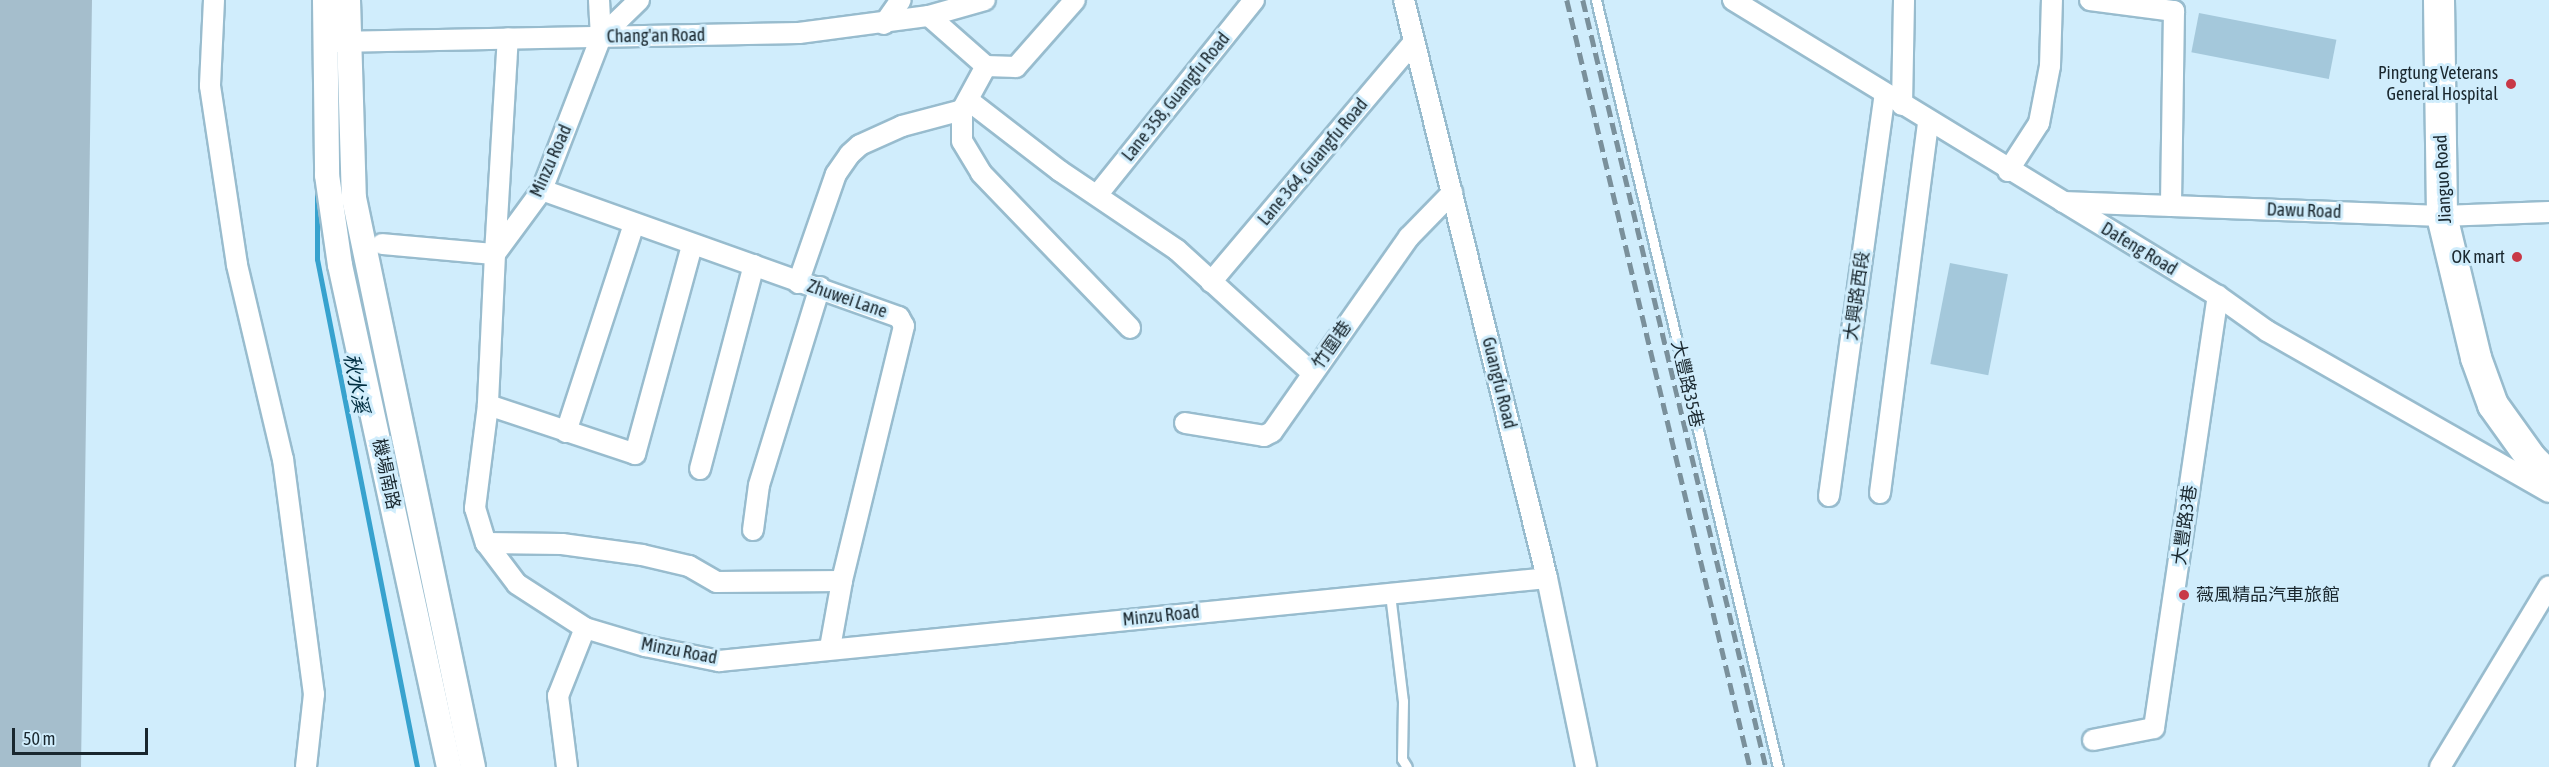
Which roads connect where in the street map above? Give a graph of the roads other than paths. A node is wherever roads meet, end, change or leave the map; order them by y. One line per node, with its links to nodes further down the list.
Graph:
1 (214, 0): 64 (street)
2 (325, 0): 21 (street, 機場南路)
3 (348, 0): 21 (street, 機場南路)
4 (599, 0): 19 (street, Minzu Road)
5 (639, 0): 19 (street)
6 (901, 0): 18 (street)
7 (985, 0): 17 (street, Chang'an Road)
8 (1075, 0): 23 (street)
9 (1254, 0): 31 (street, Lane 358, Guangfu Road)
10 (1404, 0): 22 (street, Guangfu Road)
11 (1596, 0): 70 (lane, 大豐路35巷)
12 (1733, 0): 24 (street, Dafeng Road)
13 (1904, 0): 26 (street)
14 (2052, 0): 28 (street)
15 (2090, 0): 33 (street)
16 (2439, 0): 35 (main road, Jianguo Road)
17 (929, 16): 18 (street, Chang'an Road); 23 (street)
18 (885, 24): 19 (street, Chang'an Road)
19 (601, 37): 20 (street, Chang'an Road); 29 (street, Minzu Road)
20 (508, 38): 21 (street, Chang'an Road); 39 (street)
21 (335, 42): 65 (street, 機場南路); 66 (street, 機場南路)
22 (1414, 42): 30 (street, Guangfu Road); 41 (street, Lane 364, Guangfu Road)
23 (986, 66): 25 (street)
24 (1885, 95): 26 (street, Dafeng Road); 54 (street, 大興路西段)
25 (965, 105): 31 (street); 42 (street); 45 (street)
26 (1902, 105): 27 (street, Dafeng Road)
27 (1928, 123): 28 (street, Dafeng Road); 53 (street)
28 (2008, 171): 32 (street, Dafeng Road)
29 (542, 190): 36 (street, Zhuwei Lane); 39 (street, Minzu Road)
30 (1452, 193): 46 (street, 竹圍巷); 57 (street, Guangfu Road)
31 (1098, 194): 41 (street)
32 (2060, 202): 33 (street, Dawu Road); 44 (street, Dafeng Road)
33 (2172, 206): 35 (street, Dawu Road)
34 (2549, 212): 35 (street, Dawu Road)
35 (2442, 216): 51 (main road, Jianguo Road)
36 (634, 224): 38 (street, Zhuwei Lane); 49 (street)
37 (382, 244): 39 (street)
38 (692, 246): 40 (street, Zhuwei Lane); 49 (street)
39 (495, 254): 47 (street, Minzu Road)
40 (754, 265): 42 (street, Zhuwei Lane); 50 (street)
41 (1211, 282): 46 (street)
42 (798, 283): 43 (street, Zhuwei Lane)
43 (820, 287): 55 (street); 58 (street, Zhuwei Lane)
44 (2218, 296): 52 (street, Dafeng Road); 63 (street, 大豐路3巷)
45 (1130, 328)
46 (1312, 373): 48 (street, 竹圍巷)
47 (488, 405): 49 (street); 56 (street, Minzu Road)
48 (1185, 423)
49 (566, 432)
50 (699, 469)
51 (2549, 476)
52 (2549, 492)
53 (1880, 493)
54 (1829, 496)
55 (753, 530)
56 (486, 543): 58 (street); 61 (street, Minzu Road)
57 (1547, 578): 60 (street, Minzu Road); 69 (street, Guangfu Road)
58 (842, 581): 62 (street, Zhuwei Lane)
59 (2549, 586): 71 (street)
60 (1390, 594): 62 (street, Minzu Road); 68 (lane)
61 (585, 628): 62 (street, Minzu Road); 67 (street)
62 (830, 648)
63 (2093, 740)
64 (306, 767)
65 (449, 767)
66 (473, 767)
67 (567, 767)
68 (1407, 767)
69 (1586, 767)
70 (1778, 767)
71 (2440, 767)

